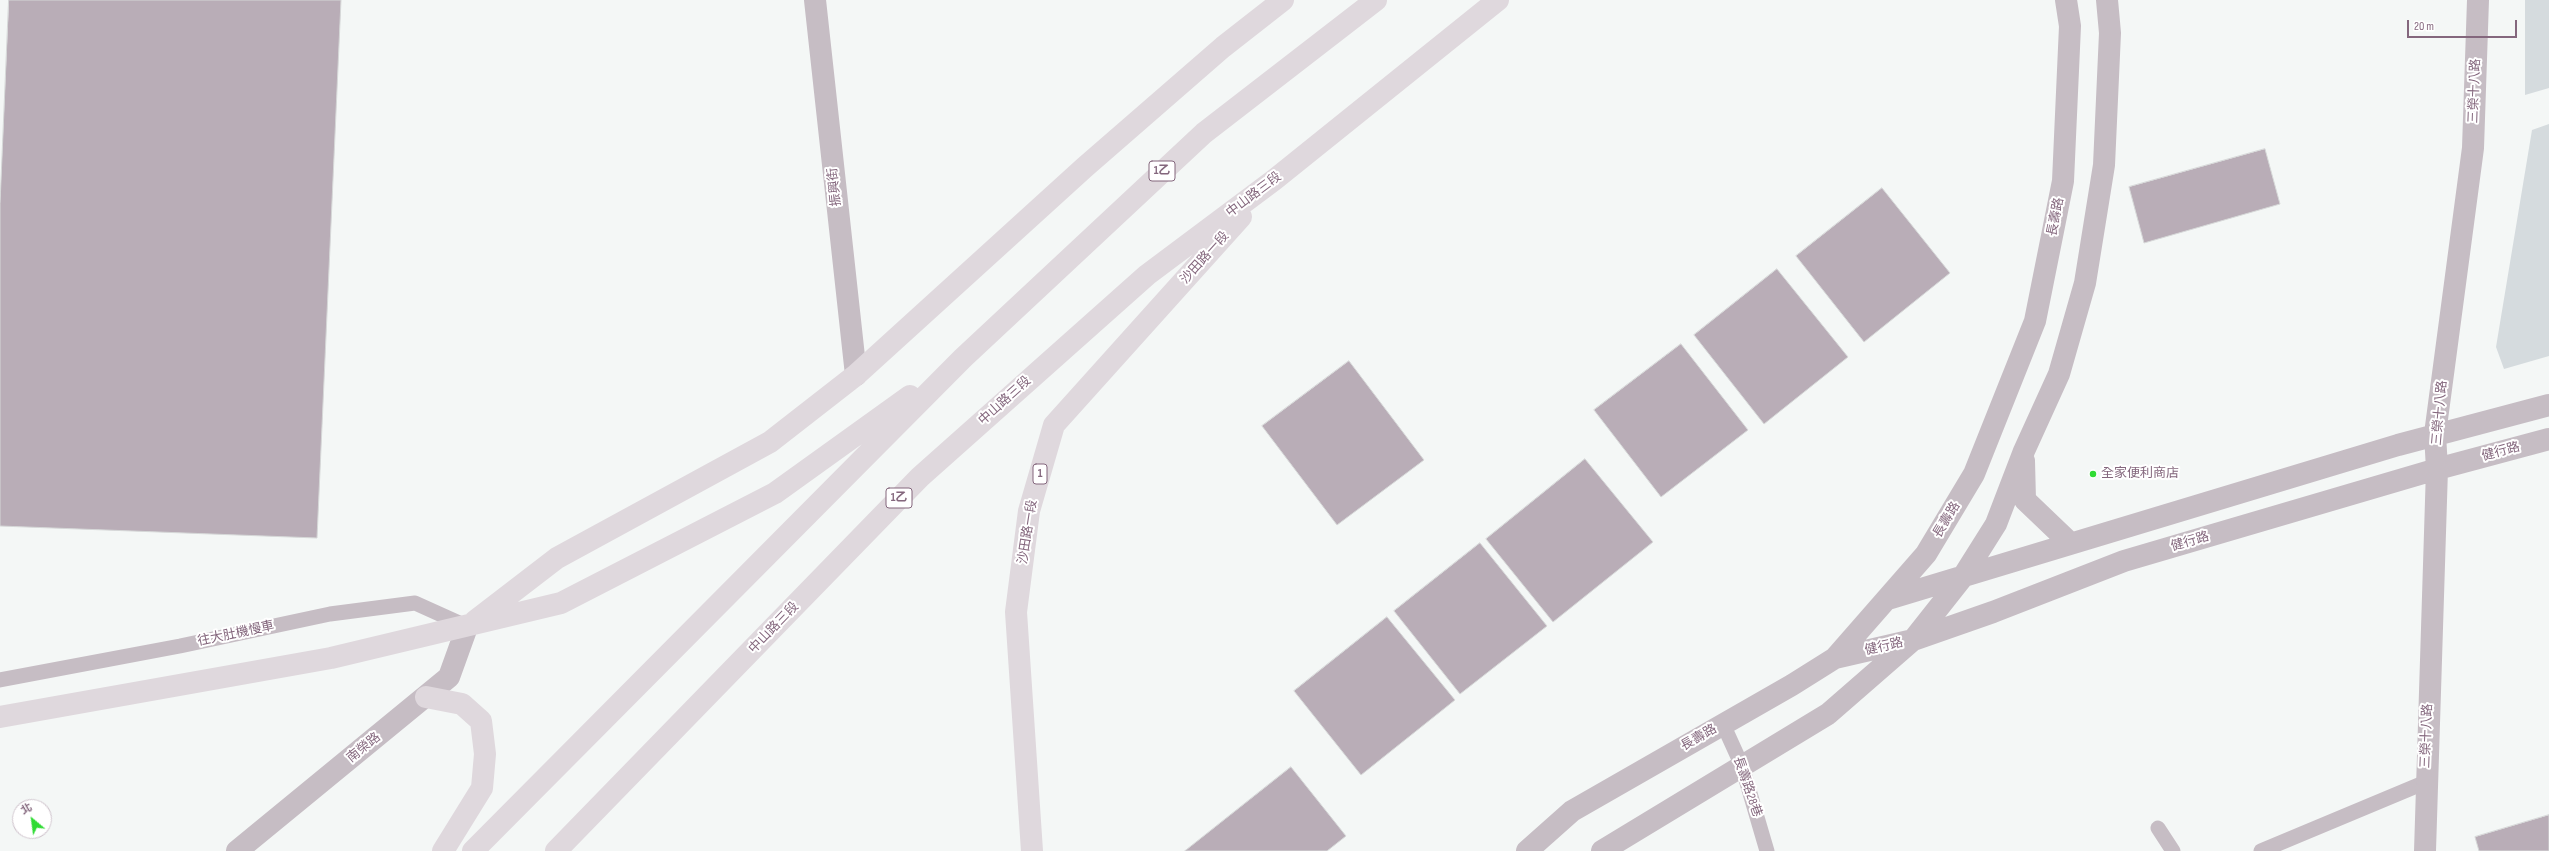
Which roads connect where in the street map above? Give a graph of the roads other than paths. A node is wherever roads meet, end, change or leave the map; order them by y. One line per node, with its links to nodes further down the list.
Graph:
1 (814, 0): 10 (street, 振興街)
2 (1283, 0): 10 (main road)
3 (1376, 0): 9 (main road, 1乙)
4 (1498, 0): 8 (main road, 中山路三段 / 1乙)
5 (2066, 0): 18 (street, 長壽路)
6 (2106, 0): 14 (street)
7 (2478, 0): 12 (street, 三榮十八路)
8 (1274, 180): 32 (main road, 中山路三段 / 1乙); 33 (main road, 沙田路一段 / 1)
9 (963, 358): 19 (main road); 31 (main road, 1乙)
10 (856, 375): 19 (main road)
11 (2549, 405): 12 (street)
12 (2435, 434): 15 (street, 三榮十八路); 16 (street)
13 (2549, 439): 15 (street, 健行路)
14 (2024, 451): 16 (street); 17 (street)
15 (2437, 469): 20 (street, 健行路); 27 (street, 三榮十八路)
16 (2070, 543): 17 (street)
17 (1962, 578): 18 (street); 20 (street)
18 (1888, 598): 21 (street, 長壽路)
19 (467, 627): 22 (lane, 往大肚機慢車); 23 (street, 南榮路); 24 (main road)
20 (1913, 640): 21 (street, 健行路); 26 (street)
21 (1835, 658): 25 (street, 長壽路)
22 (0, 680)
23 (426, 697): 29 (street, 南榮路); 30 (main road)
24 (0, 717)
25 (1723, 724): 26 (lane, 長壽路28巷); 34 (street, 長壽路)
26 (1742, 766): 35 (street); 36 (lane, 長壽路28巷)
27 (2426, 782): 38 (lane); 39 (street, 三榮十八路)
28 (2158, 828): 37 (lane)
29 (237, 851)
30 (443, 851)
31 (473, 851)
32 (556, 851)
33 (1032, 851)
34 (1527, 851)
35 (1602, 851)
36 (1767, 851)
37 (2173, 851)
38 (2261, 851)
39 (2424, 851)

